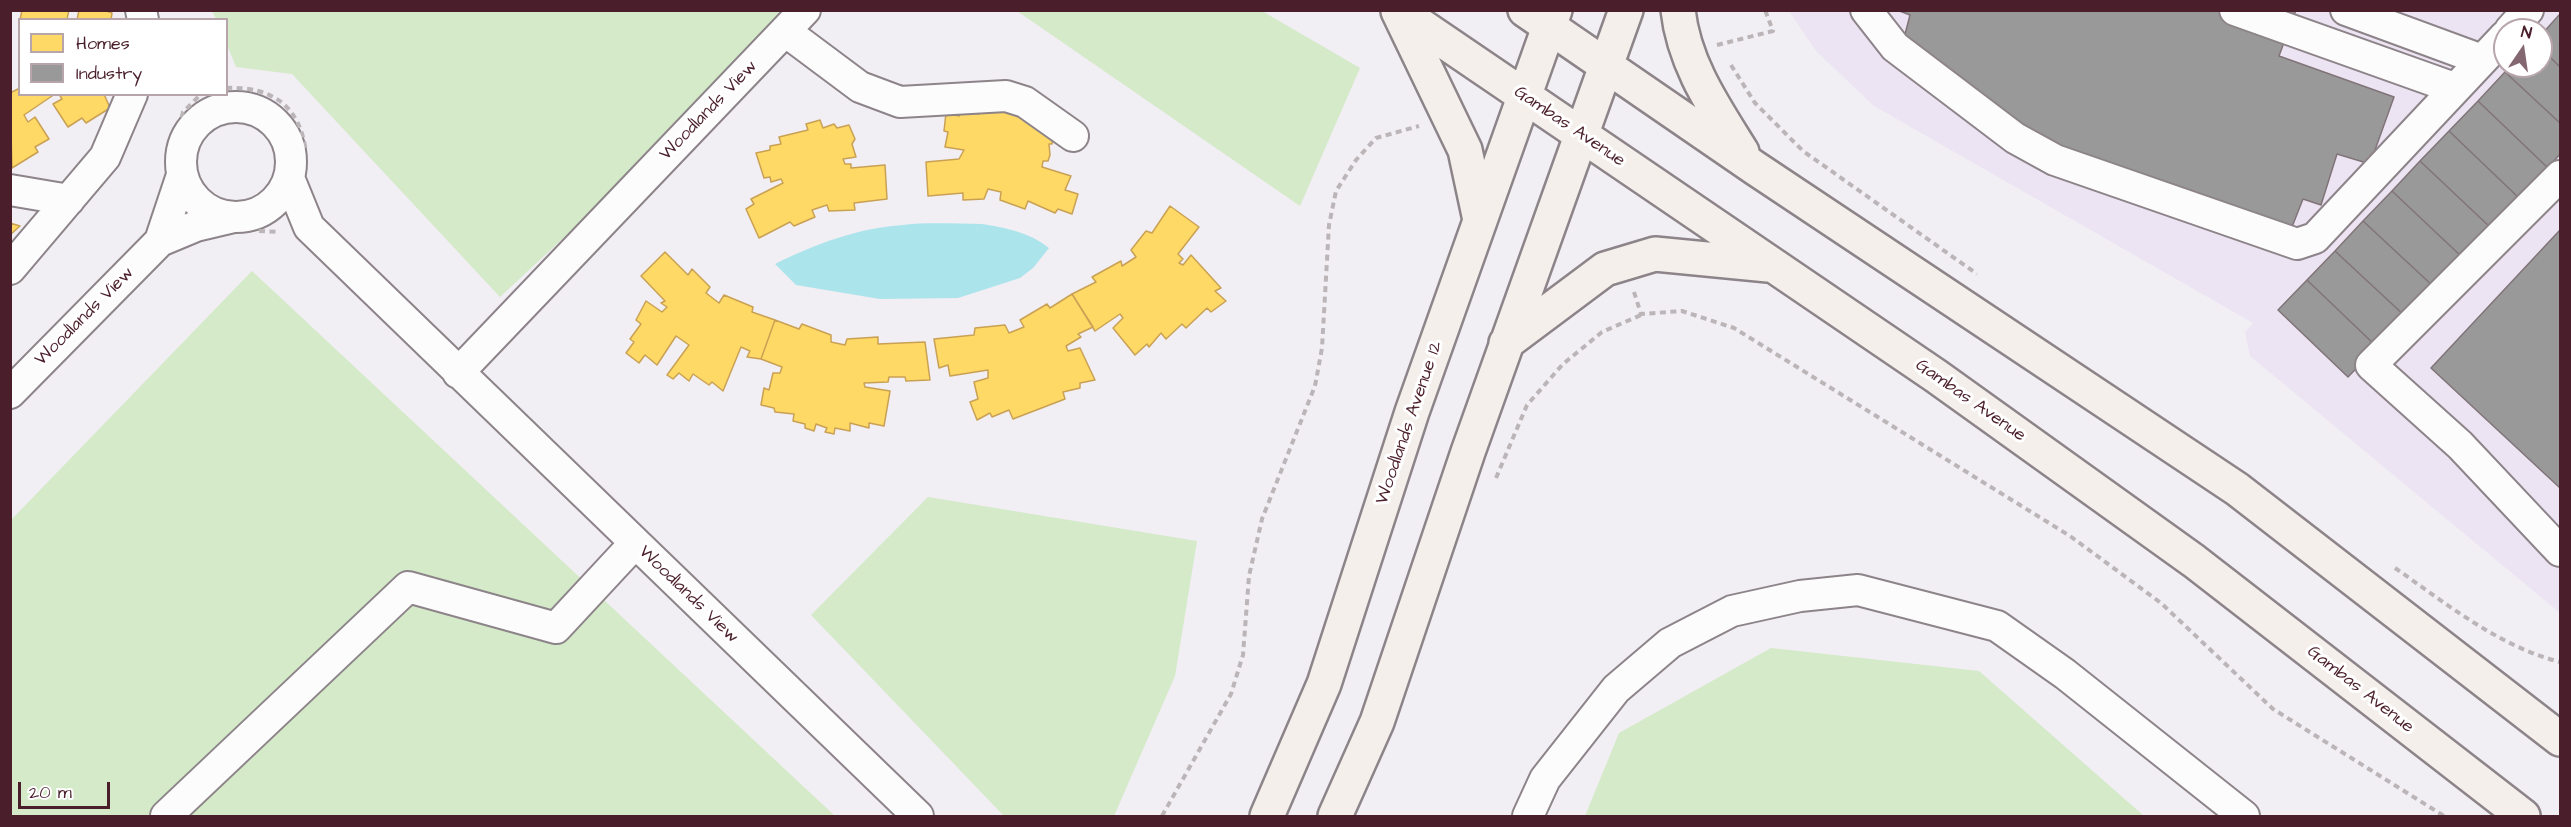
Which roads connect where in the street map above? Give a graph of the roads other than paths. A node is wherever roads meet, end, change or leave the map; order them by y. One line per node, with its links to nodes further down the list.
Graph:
1 (1398, 10): 14 (main road, Gambas Avenue); 24 (main road)
2 (1626, 10): 11 (main road)
3 (1678, 10): 17 (main road)
4 (1866, 10): 12 (street)
5 (2235, 10): 12 (street)
6 (2346, 10): 10 (street)
7 (1543, 16): 11 (main road); 14 (main road, Woodlands Avenue 12)
8 (795, 21): 16 (street, Woodlands View); 30 (street, Woodlands View)
9 (2493, 49): 10 (street)
10 (2482, 60): 12 (street)
11 (1607, 67): 15 (main road); 17 (main road)
12 (2454, 88)
13 (131, 96): 22 (street)
14 (1525, 97): 15 (main road, Gambas Avenue); 24 (main road, Woodlands Avenue 12)
15 (1581, 135): 27 (main road, Gambas Avenue); 29 (main road)
16 (1073, 136)
17 (1749, 164): 34 (main road)
18 (177, 167): 20 (street, Woodlands View); 23 (street, Woodlands View); 26 (street, Woodlands View)
19 (2560, 176): 33 (street)
20 (289, 178): 23 (street); 25 (street, Woodlands View)
21 (10, 190): 22 (street)
22 (69, 200): 28 (street)
23 (249, 220): 25 (street, Woodlands View); 26 (street, Woodlands View)
24 (1480, 220): 37 (main road, Woodlands Avenue 12)
25 (296, 230): 30 (street, Woodlands View)
26 (160, 241): 31 (street, Woodlands View)
27 (1773, 266): 29 (main road); 41 (main road, Gambas Avenue)
28 (10, 268)
29 (1506, 343): 38 (main road)
30 (458, 373): 32 (street, Woodlands View)
31 (10, 393)
32 (635, 543): 35 (street); 36 (street, Woodlands View)
33 (2560, 551)
34 (2560, 739)
35 (166, 816)
36 (918, 816)
37 (1267, 816)
38 (1335, 816)
39 (1528, 816): 40 (street)
40 (2244, 816)
41 (2523, 816)

